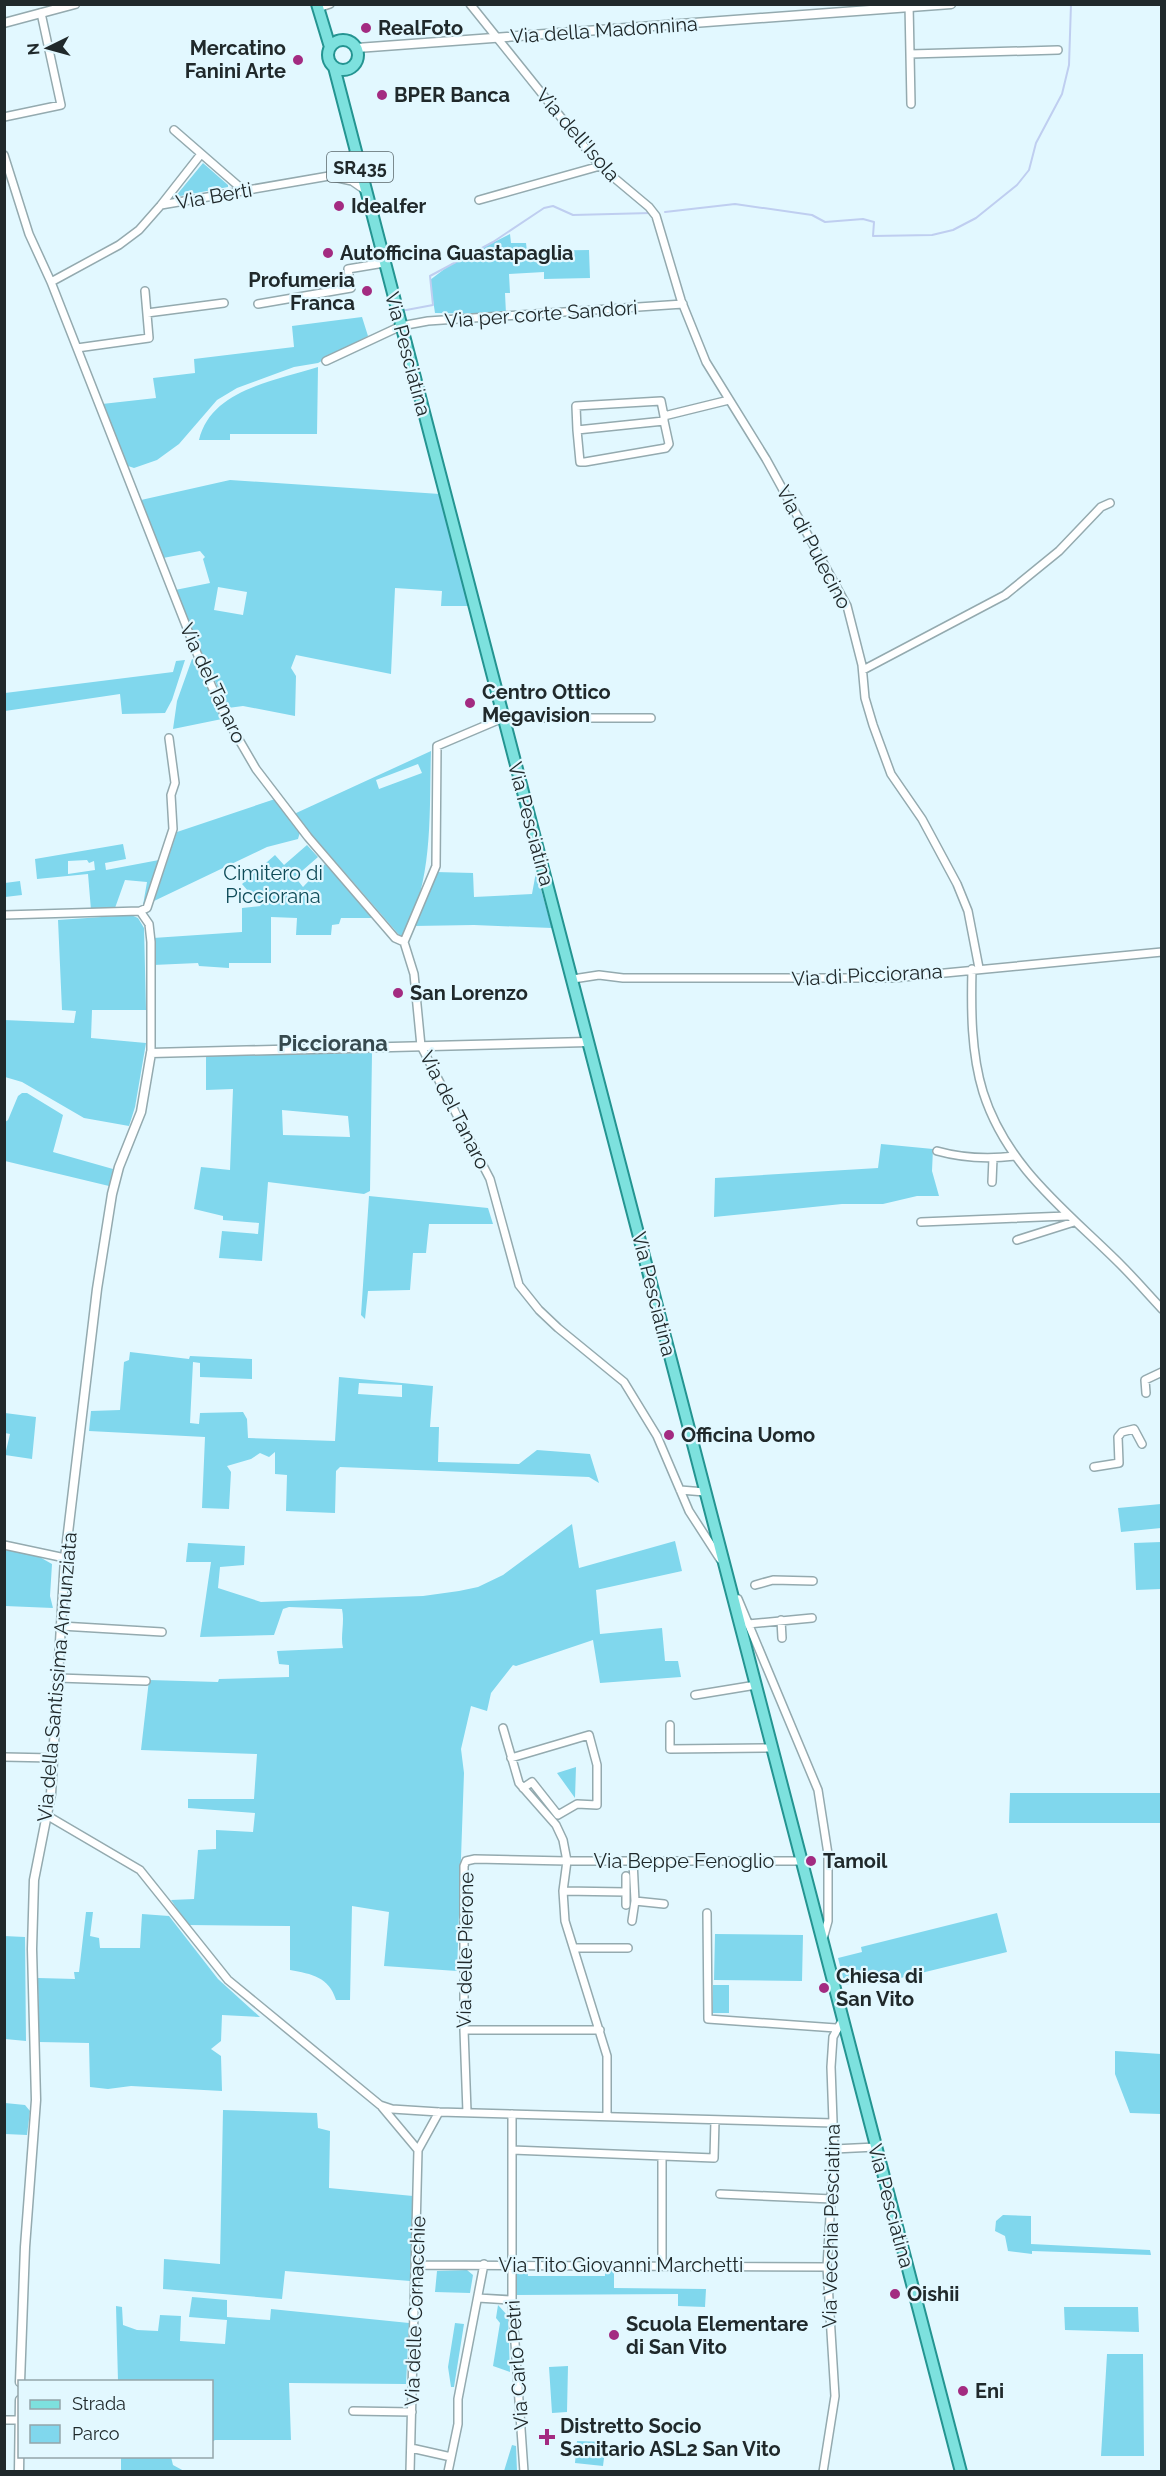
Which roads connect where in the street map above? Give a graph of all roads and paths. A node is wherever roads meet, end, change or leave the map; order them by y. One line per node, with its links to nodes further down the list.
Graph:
1 (75, 4): 7 (street)
2 (330, 4): 5 (street)
3 (470, 4): 9 (street, Via dell'Isola)
4 (951, 4): 6 (street, Via della Madonnina)
5 (317, 6): 10 (main road, Via Pesciatina / SR435)
6 (909, 6): 9 (street, Via della Madonnina); 13 (street)
7 (40, 13): 8 (street); 16 (street)
8 (4, 23)
9 (496, 38): 11 (street, Via della Madonnina); 21 (street, Via dell'Isola)
10 (330, 42): 11 (main road); 14 (main road, Via Pesciatina / SR435)
11 (360, 50): 14 (main road)
12 (1058, 50): 13 (street)
13 (910, 54): 15 (street)
14 (338, 73): 18 (main road, Via Pesciatina / SR435)
15 (911, 104)
16 (4, 117)
17 (174, 130): 19 (street)
18 (356, 149): 22 (street); 23 (main road, Via Pesciatina / SR435)
19 (201, 154): 26 (street); 29 (street)
20 (4, 155): 31 (street)
21 (600, 166): 28 (street); 35 (street, Via dell'Isola)
22 (344, 168): 23 (street); 24 (street)
23 (362, 171): 25 (street); 27 (main road, Via Pesciatina / SR435)
24 (329, 176): 25 (street); 26 (street, Via Berti)
25 (351, 181): 27 (street)
26 (243, 190): 29 (street, Via Berti)
27 (366, 191): 30 (main road, Via Pesciatina / SR435)
28 (479, 200)
29 (161, 205): 31 (street, Via Berti)
30 (382, 259): 34 (street); 37 (main road, Via Pesciatina)
31 (51, 282): 38 (street)
32 (145, 291): 36 (street)
33 (224, 303): 36 (street)
34 (258, 304)
35 (683, 304): 37 (street, Via per corte Sandori); 40 (street, Via di Pulecino)
36 (147, 313): 38 (street)
37 (401, 326): 39 (street, Via per corte Sandori); 45 (main road, Via Pesciatina)
38 (77, 348): 50 (street, Via del Tanaro)
39 (326, 362)
40 (729, 400): 41 (street); 44 (street, Via di Pulecino)
41 (664, 419): 42 (street); 42 (street); 42 (street)
42 (577, 430)
43 (1110, 503): 44 (street)
44 (863, 670): 52 (street, Via di Pulecino)
45 (503, 718): 46 (street); 50 (street); 53 (main road, Via Pesciatina)
46 (651, 718)
47 (170, 738): 48 (street)
48 (140, 911): 49 (street); 56 (street)
49 (4, 915)
50 (404, 942): 55 (street, Via del Tanaro)
51 (1161, 952): 52 (street, Via di Picciorana)
52 (975, 969): 53 (street, Via di Picciorana); 58 (street, Via di Pulecino)
53 (573, 979): 54 (main road, Via Pesciatina)
54 (588, 1042): 55 (street); 71 (main road, Via Pesciatina)
55 (421, 1046): 56 (street); 70 (street, Via del Tanaro)
56 (151, 1053): 73 (street, Via della Santissima Annunziata)
57 (937, 1151): 59 (street)
58 (1015, 1156): 59 (street); 61 (street, Via di Pulecino)
59 (993, 1158): 60 (street)
60 (992, 1182)
61 (1067, 1216): 62 (street); 63 (street, Via di Pulecino)
62 (921, 1222)
63 (1074, 1222): 64 (street); 65 (street, Via di Pulecino)
64 (1017, 1240)
65 (1161, 1309)
66 (1161, 1372): 67 (street)
67 (1146, 1393)
68 (1142, 1444): 69 (street)
69 (1094, 1467)
70 (680, 1490): 71 (street); 74 (street, Via del Tanaro)
71 (705, 1492): 74 (main road, Via Pesciatina)
72 (4, 1545): 73 (street)
73 (65, 1558): 80 (street, Via della Santissima Annunziata)
74 (725, 1567): 79 (street, Via Pesciatina); 85 (main road, Via Pesciatina)
75 (813, 1581): 76 (street)
76 (755, 1585)
77 (812, 1618): 78 (street)
78 (781, 1620): 79 (street); 82 (street)
79 (748, 1624): 106 (street, Via Pesciatina)
80 (61, 1626): 81 (street); 83 (street, Via della Santissima Annunziata)
81 (162, 1632)
82 (782, 1638)
83 (58, 1678): 84 (street); 91 (street, Via della Santissima Annunziata)
84 (146, 1681)
85 (756, 1685): 86 (street); 89 (main road, Via Pesciatina)
86 (695, 1695)
87 (669, 1725): 89 (street)
88 (503, 1728): 92 (street)
89 (772, 1748): 97 (main road, Via Pesciatina)
90 (4, 1757): 91 (street)
91 (54, 1758): 94 (street, Via della Santissima Annunziata)
92 (511, 1758): 93 (street); 93 (street)
93 (524, 1788): 95 (street)
94 (48, 1816): 112 (street); 133 (street, Via della Santissima Annunziata)
95 (567, 1861): 96 (street, Via Beppe Fenoglio); 99 (street); 110 (street, Via delle Pierone)
96 (633, 1861): 97 (street, Via Beppe Fenoglio); 101 (street)
97 (802, 1861): 106 (main road, Via Pesciatina)
98 (626, 1876): 100 (street)
99 (563, 1891): 100 (street); 107 (street)
100 (626, 1892): 103 (street)
101 (635, 1901): 102 (street); 105 (street)
102 (664, 1904)
103 (626, 1905)
104 (707, 1913): 109 (street)
105 (632, 1921)
106 (822, 1940): 109 (main road, Via Pesciatina)
107 (574, 1948): 108 (street); 111 (street)
108 (628, 1948)
109 (839, 2023): 118 (street, Via Vecchia Pesciatina); 119 (main road, Via Pesciatina)
110 (464, 2030): 111 (street); 114 (street, Via delle Pierone)
111 (600, 2030): 116 (street)
112 (380, 2105): 113 (street); 121 (street)
113 (439, 2112): 114 (street); 121 (street)
114 (467, 2112): 115 (street)
115 (512, 2114): 116 (street); 122 (street, Via Carlo Petri)
116 (607, 2115): 117 (street)
117 (715, 2120): 118 (street); 123 (street)
118 (833, 2123): 120 (street, Via Vecchia Pesciatina)
119 (876, 2147): 120 (street); 142 (main road, Via Pesciatina)
120 (834, 2149): 125 (street, Via Vecchia Pesciatina)
121 (418, 2150): 128 (street, Via delle Cornacchie)
122 (512, 2150): 123 (street); 127 (street, Via Carlo Petri)
123 (662, 2157): 129 (street)
124 (720, 2194): 125 (street)
125 (832, 2199): 130 (street, Via Vecchia Pesciatina)
126 (484, 2264): 127 (street, Via Tito Giovanni Marchetti); 128 (street, Via Tito Giovanni Marchetti); 131 (street)
127 (511, 2264): 129 (street, Via Tito Giovanni Marchetti); 132 (street, Via Carlo Petri)
128 (416, 2265): 135 (street, Via delle Cornacchie)
129 (662, 2265): 130 (street, Via Tito Giovanni Marchetti)
130 (827, 2267): 141 (street, Via Vecchia Pesciatina)
131 (478, 2298): 132 (street); 137 (street)
132 (512, 2300): 140 (street, Via Carlo Petri)
133 (20, 2380)
134 (352, 2411): 135 (street)
135 (412, 2412): 136 (street, Via delle Cornacchie)
136 (411, 2448): 137 (street); 138 (street, Via delle Cornacchie)
137 (451, 2457): 139 (street)
138 (410, 2472)
139 (448, 2472)
140 (524, 2472)
141 (823, 2472)
142 (961, 2472)

